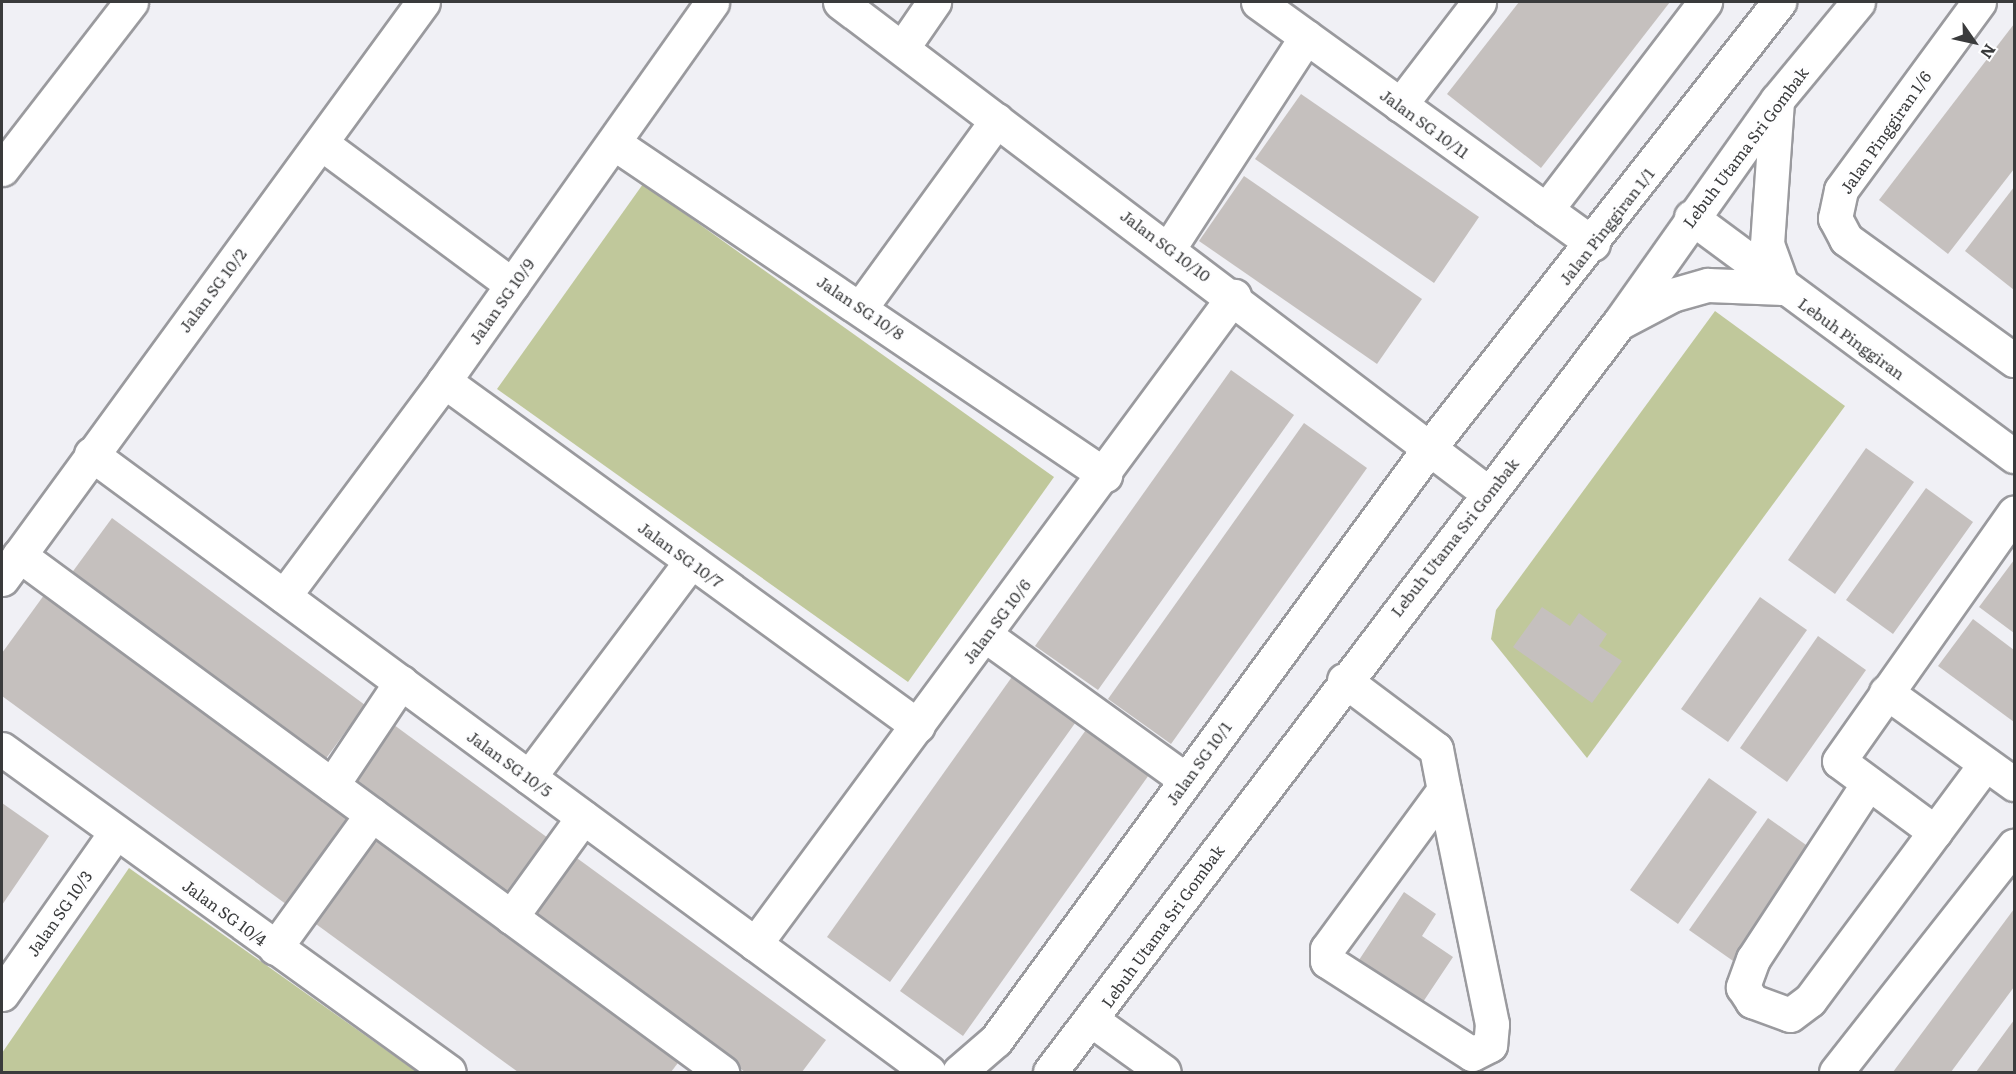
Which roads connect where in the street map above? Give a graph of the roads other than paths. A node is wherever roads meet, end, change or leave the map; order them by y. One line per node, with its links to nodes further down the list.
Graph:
1 (129, 2): 19 (street)
2 (423, 2): 17 (street, Jalan SG 10/2)
3 (712, 2): 18 (street, Jalan SG 10/9)
4 (840, 2): 13 (street, Jalan SG 10/10)
5 (934, 2): 13 (street)
6 (1258, 2): 12 (street, Jalan SG 10/11)
7 (1479, 2): 15 (street)
8 (1705, 2): 20 (street)
9 (1779, 2): 22 (street, Jalan Pinggiran 1/1)
10 (1858, 2): 14 (street, Lebuh Utama Sri Gombak)
11 (1979, 2): 29 (street, Jalan Pinggiran 1/6)
12 (1306, 37): 15 (street, Jalan SG 10/11); 23 (street)
13 (903, 47): 16 (street, Jalan SG 10/10)
14 (1777, 100): 21 (street, Lebuh Utama Sri Gombak); 25 (street)
15 (1400, 105): 20 (street, Jalan SG 10/11)
16 (997, 120): 23 (street, Jalan SG 10/10); 27 (street)
17 (321, 143): 24 (street); 32 (street, Jalan SG 10/2)
18 (614, 143): 24 (street, Jalan SG 10/9); 27 (street, Jalan SG 10/8)
19 (2, 169)
20 (1546, 210): 22 (street, Jalan SG 10/11)
21 (1691, 217): 25 (street, Lebuh Pinggiran); 28 (street, Lebuh Utama Sri Gombak)
22 (1593, 244): 31 (street, Jalan Pinggiran 1/1)
23 (1169, 248): 26 (street, Jalan SG 10/10)
24 (512, 285): 30 (street, Jalan SG 10/9)
25 (1783, 288): 28 (street); 33 (street, Lebuh Pinggiran)
26 (1234, 296): 31 (street, Jalan SG 10/10); 34 (street, Jalan SG 10/6)
27 (861, 307): 34 (street, Jalan SG 10/8)
28 (1618, 323): 35 (street, Lebuh Utama Sri Gombak)
29 (2014, 360)
30 (444, 381): 37 (street, Jalan SG 10/7); 39 (street, Jalan SG 10/9)
31 (1430, 447): 35 (street, Jalan SG 10/10); 48 (street, Jalan SG 10/1)
32 (91, 454): 38 (street, Jalan SG 10/2); 39 (street, Jalan SG 10/5)
33 (2014, 456)
34 (1105, 476): 40 (street, Jalan SG 10/6)
35 (1488, 493): 41 (street, Lebuh Utama Sri Gombak)
36 (2014, 513): 43 (street)
37 (692, 561): 44 (street, Jalan SG 10/7); 47 (street)
38 (10, 567): 50 (street)
39 (284, 597): 42 (street, Jalan SG 10/5)
40 (985, 635): 44 (street, Jalan SG 10/6); 48 (street)
41 (1344, 680): 52 (street); 62 (street, Lebuh Utama Sri Gombak)
42 (401, 682): 47 (street, Jalan SG 10/5); 50 (street)
43 (1886, 692): 46 (street); 51 (street)
44 (918, 726): 59 (street, Jalan SG 10/6)
45 (2, 749): 55 (street, Jalan SG 10/4)
46 (1985, 764): 49 (street); 56 (street)
47 (529, 777): 54 (street, Jalan SG 10/5)
48 (1186, 780): 66 (street, Jalan SG 10/1)
49 (2014, 784)
50 (332, 785): 53 (street)
51 (1867, 785): 56 (street); 56 (street)
52 (1444, 790): 52 (street)
53 (372, 814): 58 (street); 60 (street)
54 (583, 817): 58 (street); 59 (street, Jalan SG 10/5)
55 (116, 832): 60 (street, Jalan SG 10/4); 61 (street, Jalan SG 10/3)
56 (1935, 832)
57 (2014, 846): 69 (street)
58 (511, 917): 64 (street)
59 (755, 944): 65 (street, Jalan SG 10/5)
60 (275, 948): 63 (street, Jalan SG 10/4)
61 (2, 994)
62 (1093, 1021): 67 (street, Lebuh Utama Sri Gombak); 68 (street)
63 (449, 1072)
64 (722, 1072)
65 (929, 1072)
66 (959, 1072)
67 (1050, 1072)
68 (1164, 1072)
69 (1836, 1072)

